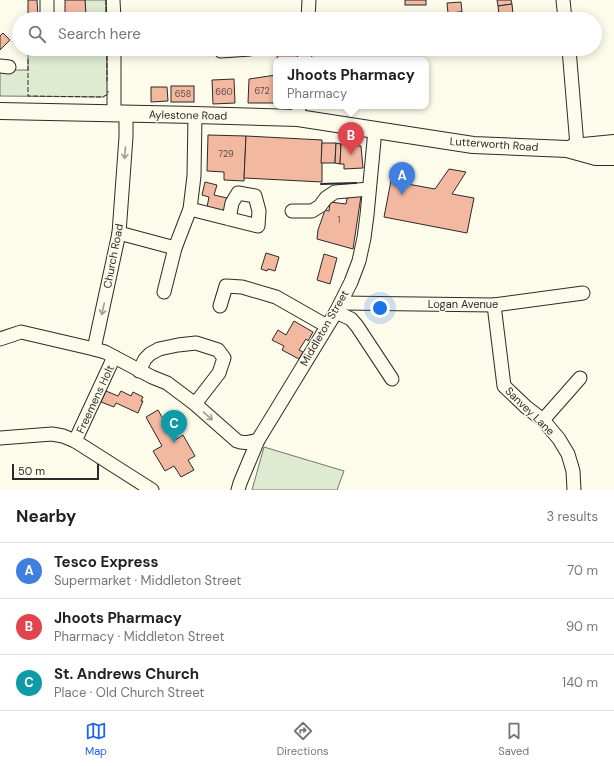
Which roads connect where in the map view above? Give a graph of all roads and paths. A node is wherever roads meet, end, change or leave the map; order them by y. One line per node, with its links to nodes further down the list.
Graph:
1 (47, 0): 5 (street)
2 (113, 0): 6 (street)
3 (309, 0): 7 (street)
4 (563, 0): 8 (street)
5 (47, 12)
6 (114, 12)
7 (308, 12)
8 (564, 12)
9 (115, 56): 13 (street, Church Road)
10 (569, 56): 17 (street)
11 (0, 111): 13 (main road, Aylestone Road)
12 (299, 112): 14 (main road, Aylestone Road); 15 (main road, Aylestone Road)
13 (120, 113): 14 (main road, Aylestone Road); 23 (street, Church Road, one-way to 23)
14 (195, 115): 20 (street)
15 (375, 130): 17 (main road, Lutterworth Road); 19 (street, Middleton Street)
16 (614, 143): 17 (main road, Lutterworth Road)
17 (572, 148): 18 (main road, Lutterworth Road)
18 (614, 157)
19 (369, 189): 21 (street); 29 (street, Middleton Street)
20 (190, 209): 22 (street); 24 (street)
21 (292, 211)
22 (229, 219): 22 (street)
23 (119, 233): 24 (street); 32 (street, Church Road, one-way to 32)
24 (175, 248): 25 (street)
25 (164, 292)
26 (583, 293): 27 (street, Logan Avenue)
27 (494, 305): 29 (street, Logan Avenue); 38 (street, Sanvey Lane)
28 (220, 306): 30 (street)
29 (339, 308): 30 (street, Middleton Street); 36 (street)
30 (327, 326): 40 (street, Middleton Street)
31 (0, 339): 32 (street)
32 (94, 349): 33 (street)
33 (114, 357): 34 (street); 41 (street, Freemens Holt)
34 (139, 371): 37 (street); 37 (street)
35 (580, 378): 38 (street)
36 (392, 379)
37 (195, 404): 40 (street, one-way to 40)
38 (542, 420): 44 (street, Sanvey Lane)
39 (0, 438): 41 (street, Freemens Holt)
40 (258, 440): 43 (street, Middleton Street)
41 (75, 441): 42 (street, Freemens Holt)
42 (152, 490)
43 (238, 490)
44 (574, 490)

